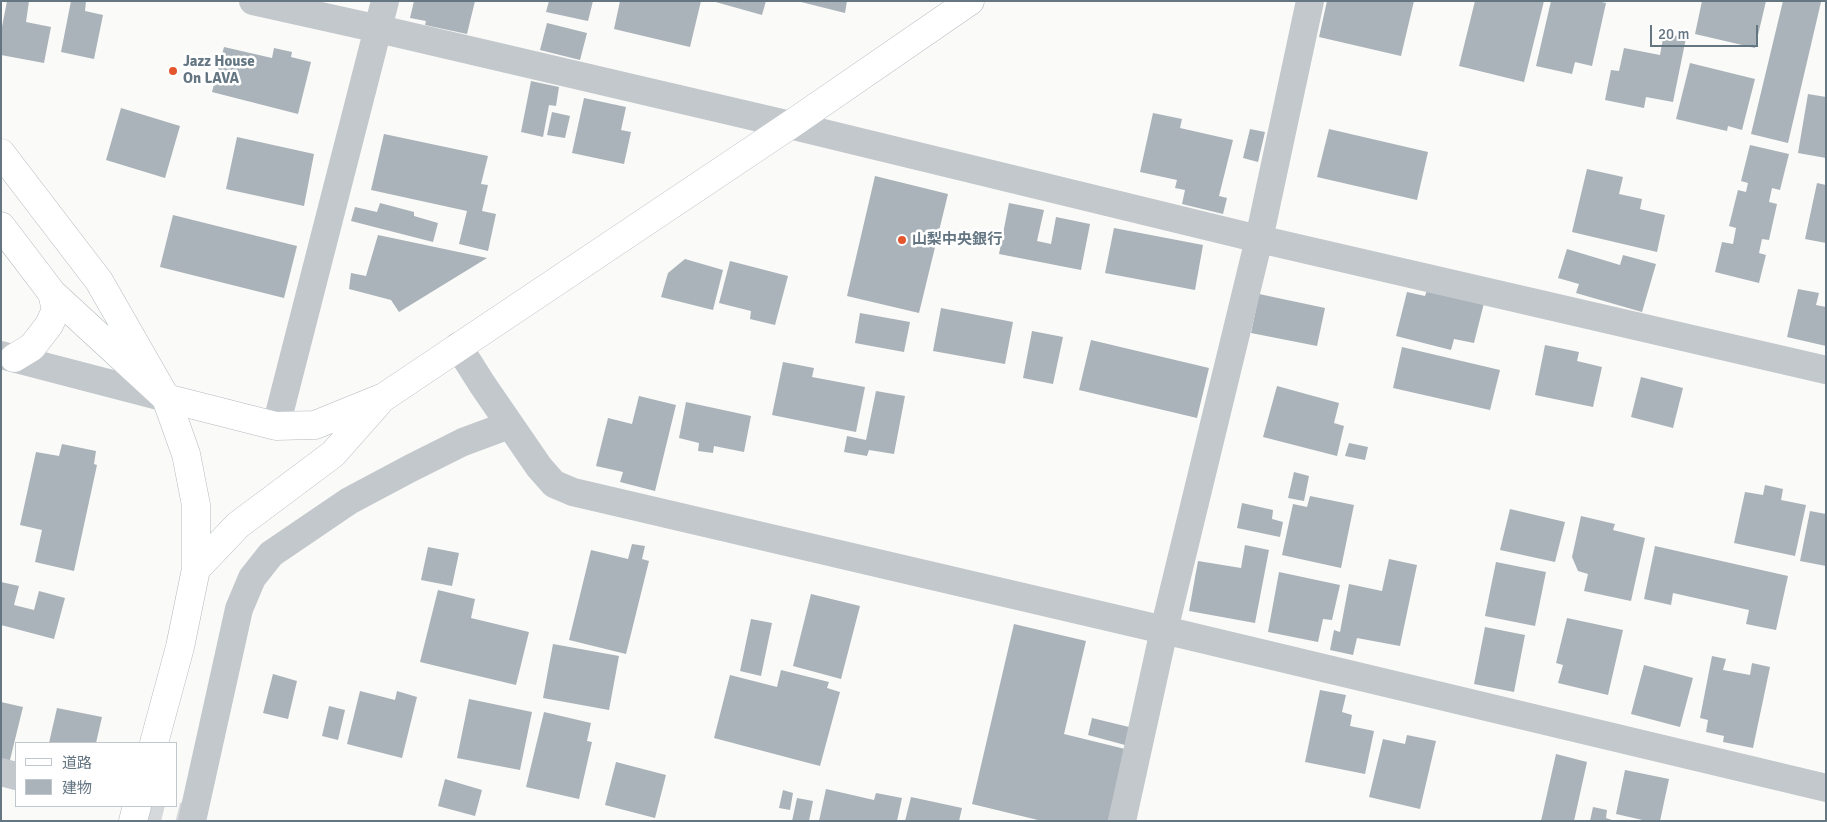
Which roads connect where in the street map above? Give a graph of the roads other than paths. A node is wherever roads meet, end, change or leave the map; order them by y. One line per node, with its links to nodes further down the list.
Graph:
1 (253, 1): 5 (street)
2 (385, 1): 5 (street)
3 (970, 1): 6 (street)
4 (1310, 1): 9 (street)
5 (379, 29): 6 (street); 17 (street)
6 (790, 125): 9 (street); 11 (street)
7 (1, 153): 15 (street)
8 (1, 226): 10 (street)
9 (1259, 239): 13 (street); 19 (street)
10 (52, 293): 12 (street); 15 (street)
11 (458, 346): 14 (street); 16 (street)
12 (7, 357): 15 (street)
13 (1826, 370)
14 (384, 397): 17 (street); 18 (street)
15 (166, 398): 17 (street); 18 (street)
16 (509, 425): 19 (street); 25 (street)
17 (276, 426)
18 (196, 569): 20 (street)
19 (1164, 630): 23 (street); 27 (street)
20 (154, 742)
21 (1, 772): 22 (street)
22 (15, 776)
23 (1826, 788)
24 (137, 807): 26 (street)
25 (191, 820)
26 (133, 821)
27 (1122, 821)

